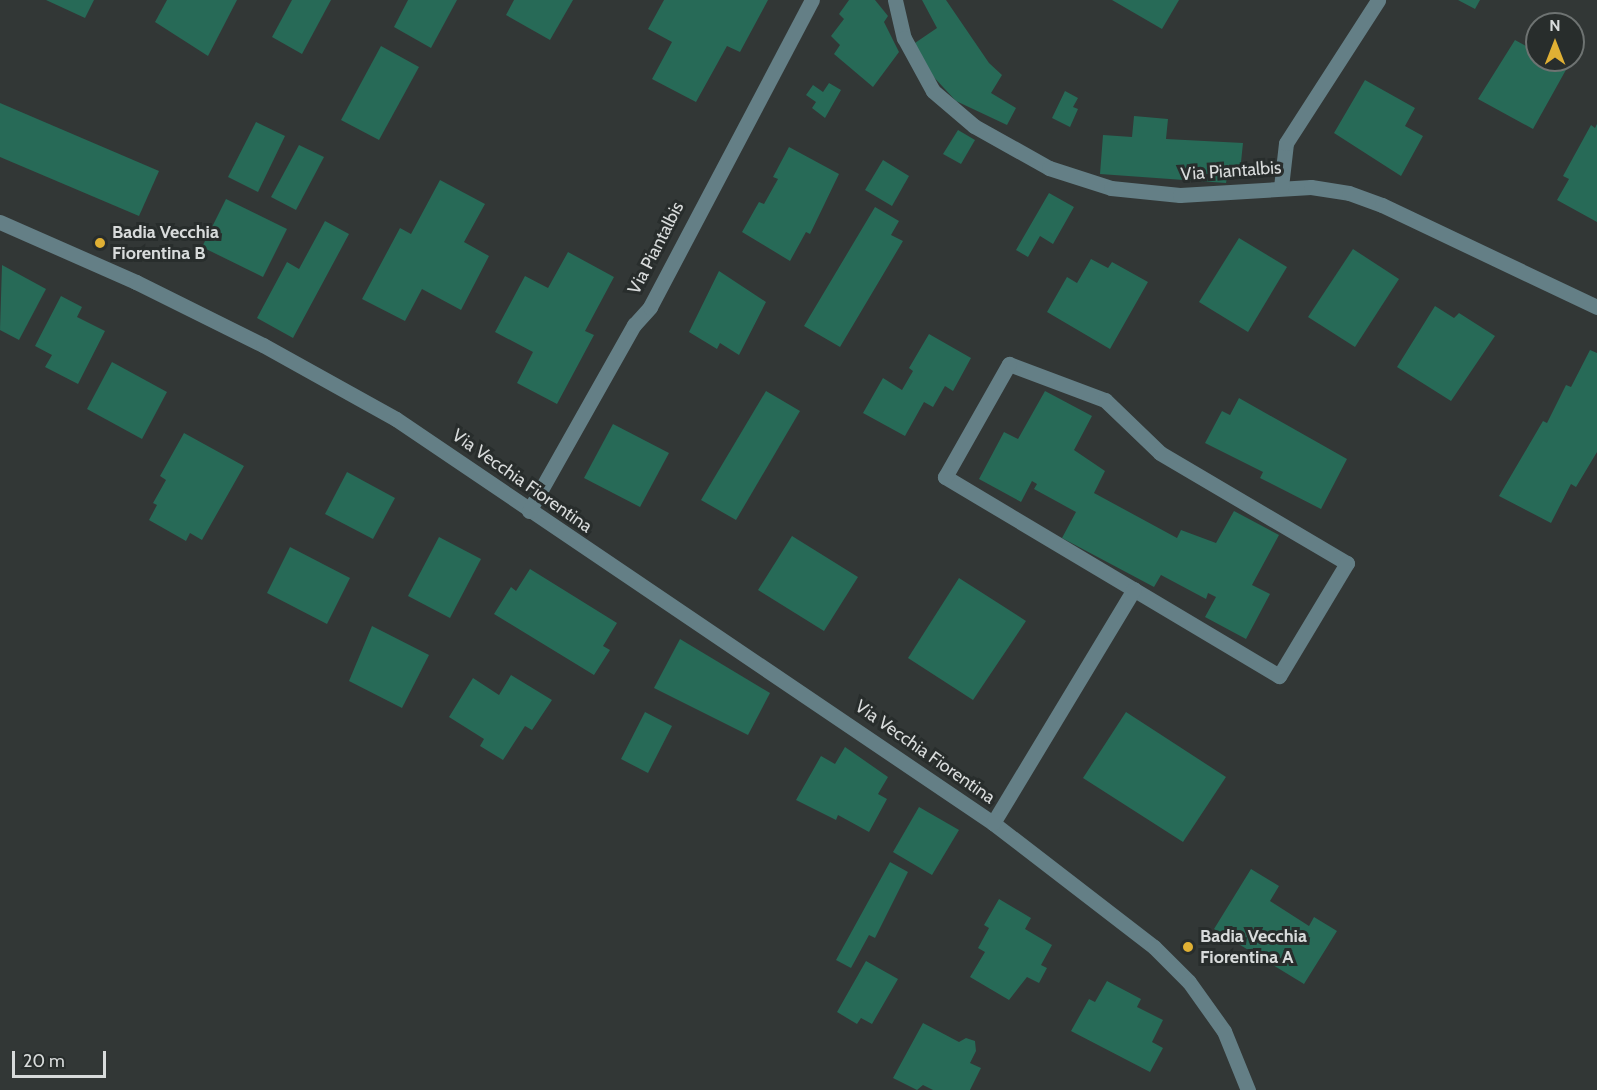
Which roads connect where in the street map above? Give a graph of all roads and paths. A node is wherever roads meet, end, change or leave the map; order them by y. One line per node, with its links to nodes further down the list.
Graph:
1 (812, 0): 7 (street, Via Piantalbis)
2 (895, 0): 4 (street, Via Piantalbis)
3 (1378, 0): 4 (street)
4 (1281, 187): 6 (street, Via Piantalbis)
5 (0, 222): 7 (street, Via Vecchia Fiorentina)
6 (1597, 307)
7 (529, 511): 9 (street, Via Vecchia Fiorentina)
8 (1134, 589): 8 (street); 9 (street, Via Vecchia Fiorentina)
9 (993, 823): 10 (street, Via Vecchia Fiorentina)
10 (1248, 1090)

